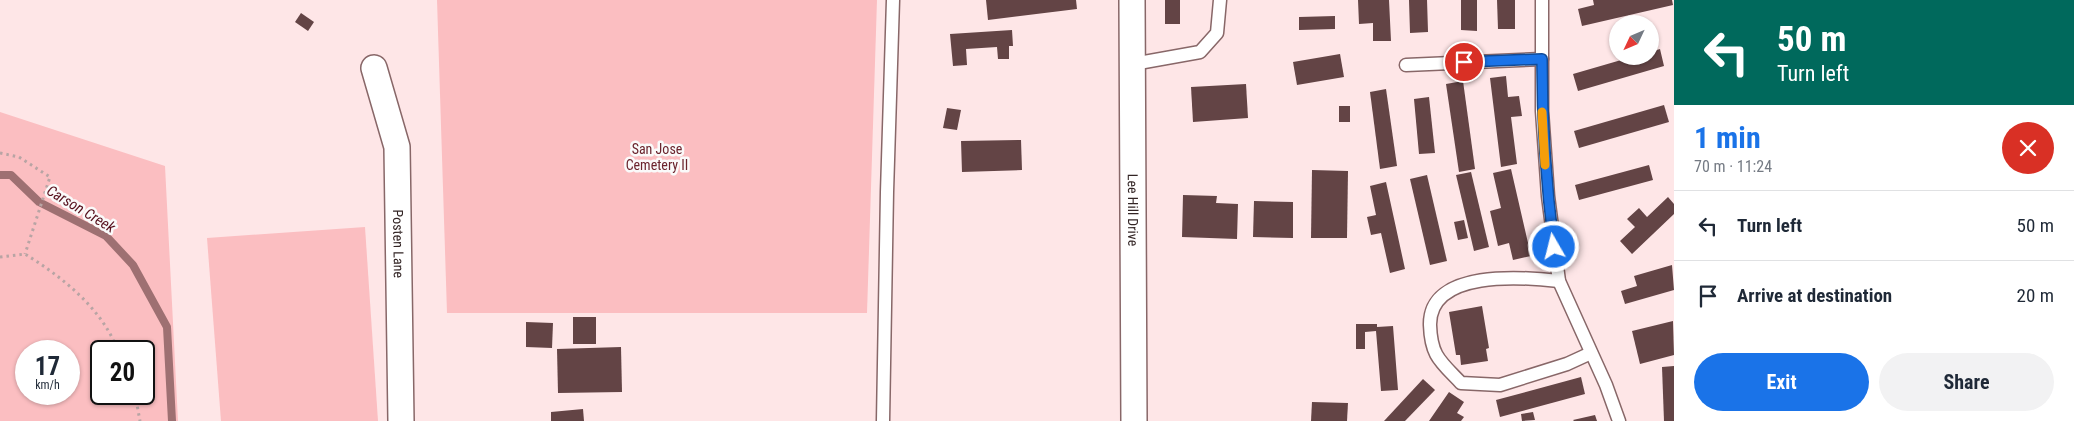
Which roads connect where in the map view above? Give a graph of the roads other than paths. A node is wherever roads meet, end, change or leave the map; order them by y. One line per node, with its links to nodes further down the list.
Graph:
1 (893, 0): 12 (lane)
2 (1132, 0): 6 (street, Lee Hill Drive)
3 (1220, 0): 6 (lane)
4 (1542, 0): 5 (lane)
5 (1542, 59): 7 (lane); 9 (lane)
6 (1132, 64): 13 (street, Lee Hill Drive)
7 (1406, 65)
8 (374, 68): 11 (street, Posten Lane)
9 (1559, 281): 10 (lane); 10 (lane)
10 (1591, 353): 14 (lane)
11 (401, 421)
12 (884, 421)
13 (1134, 421)
14 (1618, 421)

